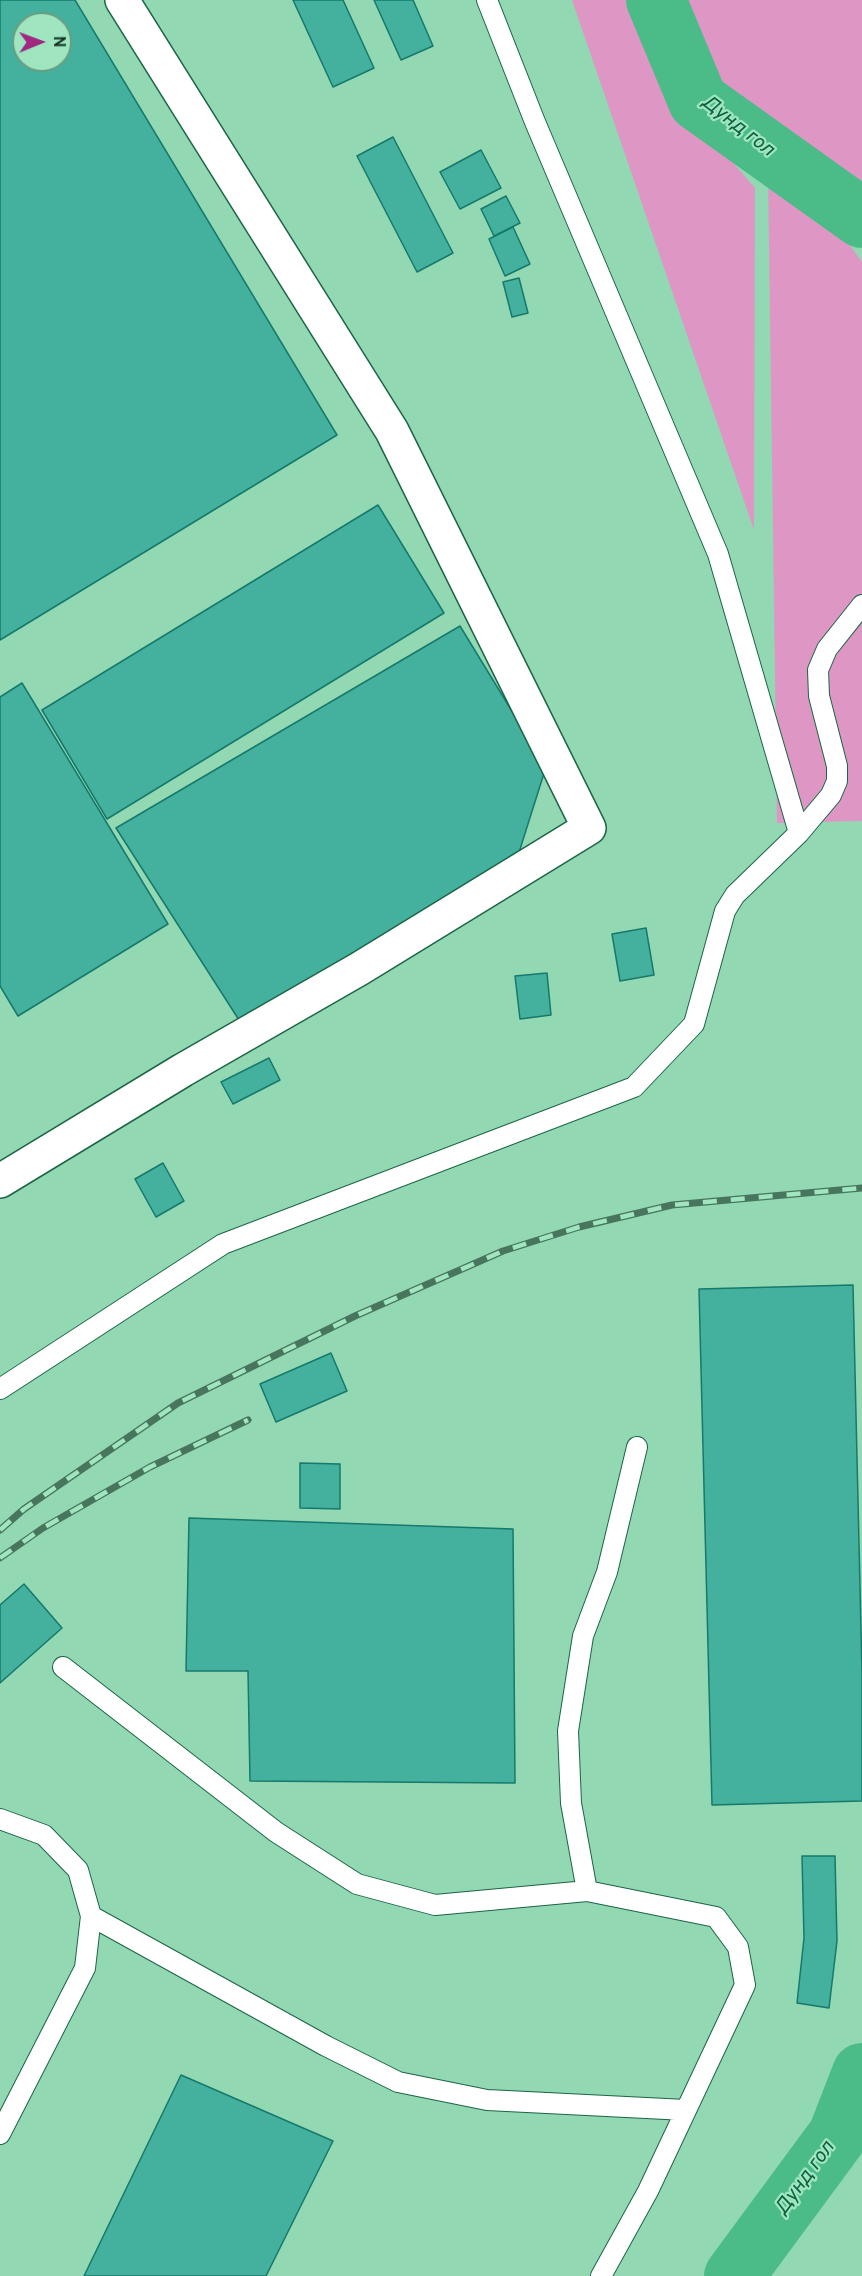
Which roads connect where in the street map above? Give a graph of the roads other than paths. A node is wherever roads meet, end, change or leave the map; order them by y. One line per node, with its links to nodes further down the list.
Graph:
1 (122, 0): 5 (street)
2 (487, 0): 4 (lane)
3 (862, 605): 4 (lane)
4 (799, 833): 6 (lane)
5 (0, 1181)
6 (0, 1389)
7 (637, 1448): 10 (lane)
8 (63, 1667): 10 (lane)
9 (0, 1819): 11 (lane)
10 (587, 1891): 12 (lane)
11 (91, 1916): 12 (lane); 13 (lane)
12 (686, 2110): 14 (lane)
13 (0, 2134)
14 (601, 2276)

